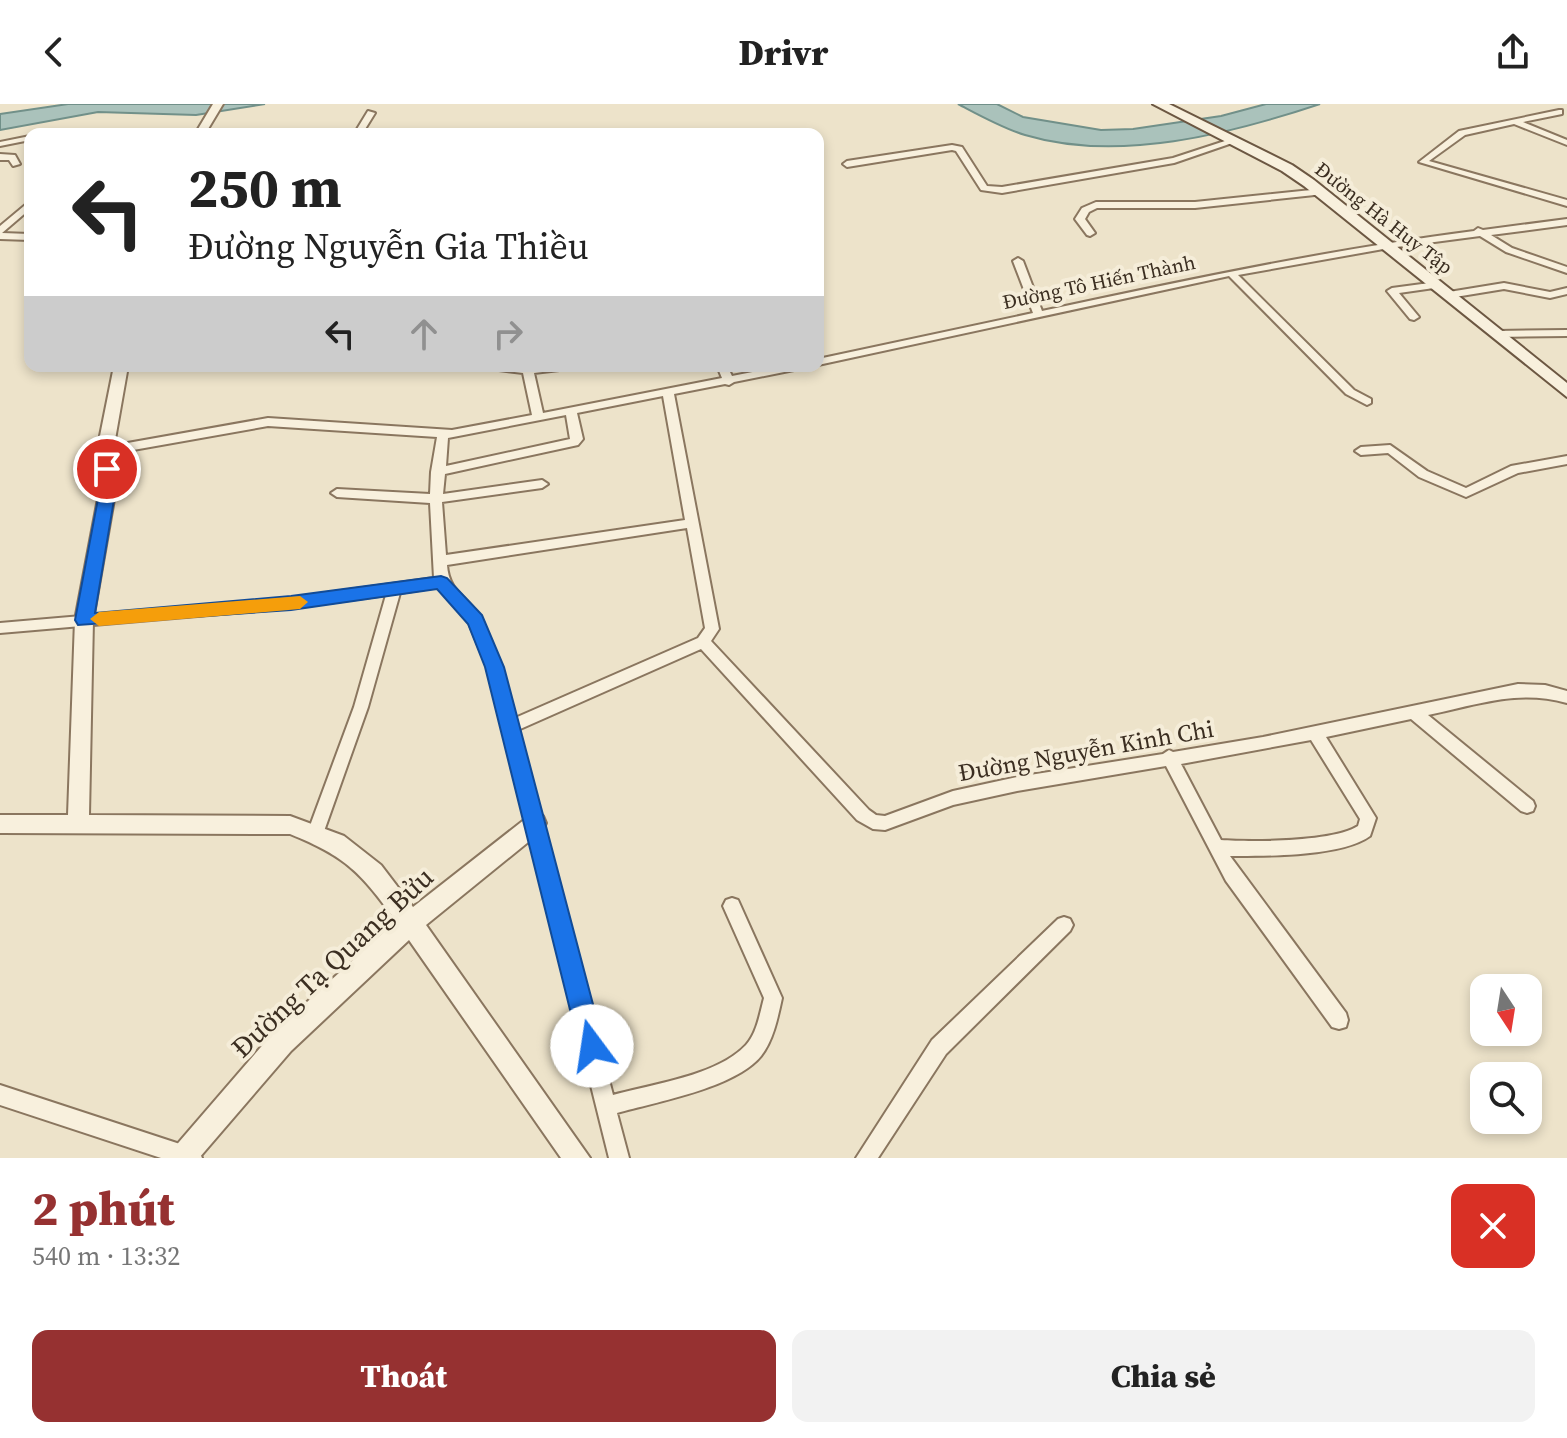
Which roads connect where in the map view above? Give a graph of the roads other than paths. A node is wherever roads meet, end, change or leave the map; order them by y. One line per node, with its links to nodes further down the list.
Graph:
1 (218, 104): 6 (street)
2 (1168, 107): 8 (main road, Đường Hà Huy Tập)
3 (1559, 112): 5 (street)
4 (371, 113): 7 (street)
5 (1515, 121): 10 (street); 16 (street)
6 (204, 128)
7 (362, 128)
8 (1227, 138): 14 (street); 15 (main road, Đường Hà Huy Tập)
9 (24, 139): 11 (street)
10 (1567, 143)
11 (0, 144)
12 (0, 157): 13 (street)
13 (16, 164)
14 (847, 164)
15 (1321, 192): 20 (street); 23 (main road, Đường Hà Huy Tập)
16 (1567, 203)
17 (24, 210): 21 (street)
18 (1567, 222): 19 (street, Đường Tô Hiến Thành)
19 (1478, 231): 23 (street, Đường Tô Hiến Thành); 25 (street)
20 (1090, 233)
21 (0, 234): 22 (street)
22 (24, 236)
23 (1389, 245): 26 (street, Đường Tô Hiến Thành); 27 (main road, Đường Hà Huy Tập)
24 (1018, 261): 29 (street)
25 (1567, 270)
26 (1231, 273): 29 (street, Đường Tô Hiến Thành); 41 (street)
27 (1443, 290): 28 (street); 30 (street); 32 (main road, Đường Hà Huy Tập)
28 (1567, 291)
29 (1038, 313): 33 (street, Đường Tô Hiến Thành)
30 (1414, 317)
31 (1567, 333): 32 (street)
32 (1497, 334): 39 (main road, Đường Hà Huy Tập)
33 (824, 361)
34 (120, 372): 45 (street)
35 (528, 372): 43 (street)
36 (725, 372): 38 (street)
37 (773, 372): 38 (street)
38 (729, 382): 40 (street)
39 (1567, 392)
40 (668, 394): 42 (street); 52 (street)
41 (1367, 401)
42 (571, 412): 43 (street); 48 (street)
43 (538, 418): 44 (street)
44 (443, 434): 45 (street); 48 (street)
45 (105, 451): 56 (street)
46 (1361, 451): 47 (street)
47 (1567, 460)
48 (437, 472): 51 (street)
49 (542, 484): 51 (street)
50 (337, 493): 51 (street)
51 (436, 499): 53 (street)
52 (693, 523): 53 (street); 58 (street)
53 (439, 561): 54 (street)
54 (441, 582): 55 (street); 61 (street)
55 (394, 591): 56 (street); 68 (street)
56 (84, 620): 57 (street); 65 (street)
57 (0, 628)
58 (703, 642): 61 (street); 63 (street, Đường Nguyễn Kinh Chi)
59 (1567, 697): 60 (street, Đường Nguyễn Kinh Chi)
60 (1412, 711): 62 (street, Đường Nguyễn Kinh Chi); 64 (street)
61 (510, 727): 66 (street)
62 (1315, 733): 63 (street, Đường Nguyễn Kinh Chi); 69 (street)
63 (1169, 757): 69 (street)
64 (1527, 806)
65 (78, 823): 67 (street); 68 (street)
66 (536, 823): 71 (street, Đường Tạ Quang Bửu); 75 (street)
67 (0, 824)
68 (315, 834): 71 (street)
69 (1216, 847): 73 (street)
70 (732, 906): 75 (street)
71 (411, 923): 76 (street, Đường Tạ Quang Bửu); 77 (street)
72 (1064, 925): 79 (street)
73 (1339, 1020)
74 (0, 1095): 76 (street)
75 (607, 1106): 78 (street)
76 (186, 1157)
77 (577, 1158)
78 (619, 1158)
79 (866, 1158)

